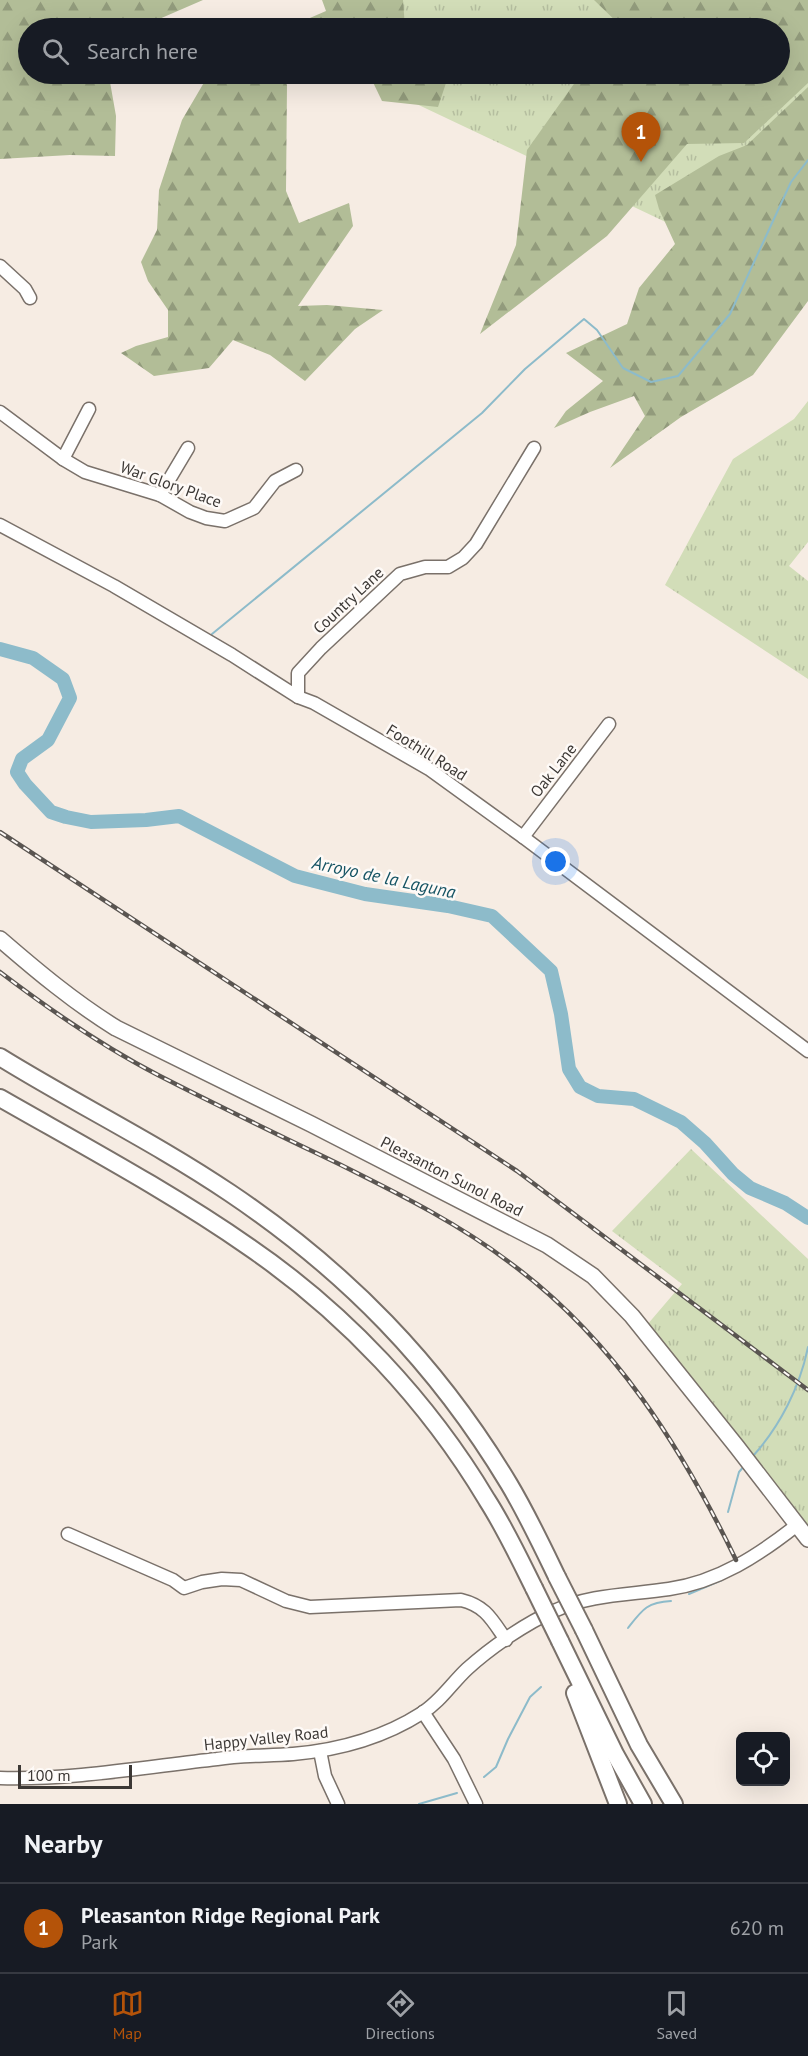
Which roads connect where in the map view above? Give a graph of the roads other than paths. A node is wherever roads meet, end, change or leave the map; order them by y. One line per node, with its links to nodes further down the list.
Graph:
1 (0, 266): 2 (street)
2 (30, 298)
3 (89, 409): 7 (street)
4 (0, 412): 7 (street, War Glory Place)
5 (188, 448): 9 (street)
6 (534, 448): 11 (street, Country Lane)
7 (63, 459): 9 (street, War Glory Place)
8 (296, 470): 9 (street, War Glory Place)
9 (160, 495)
10 (0, 525): 11 (street, Foothill Road)
11 (298, 697): 13 (street, Foothill Road)
12 (609, 724): 13 (street, Oak Lane)
13 (523, 837): 15 (street, Foothill Road)
14 (0, 939): 18 (main road, Pleasanton Sunol Road)
15 (808, 1051)
16 (0, 1057): 24 (highway, bridge)
17 (0, 1098): 22 (highway, bridge)
18 (797, 1525): 20 (main road, Pleasanton Sunol Road); 21 (street, Happy Valley Road)
19 (68, 1534): 21 (street)
20 (808, 1539)
21 (506, 1640): 23 (street, Happy Valley Road)
22 (561, 1641): 29 (highway); 30 (highway)
23 (423, 1712): 25 (street, Happy Valley Road); 28 (street)
24 (639, 1745): 31 (highway); 32 (highway)
25 (320, 1751): 26 (street, Happy Valley Road); 27 (street)
26 (0, 1778)
27 (338, 1804)
28 (476, 1804)
29 (618, 1804)
30 (643, 1804)
31 (674, 1804)
32 (683, 1804)

